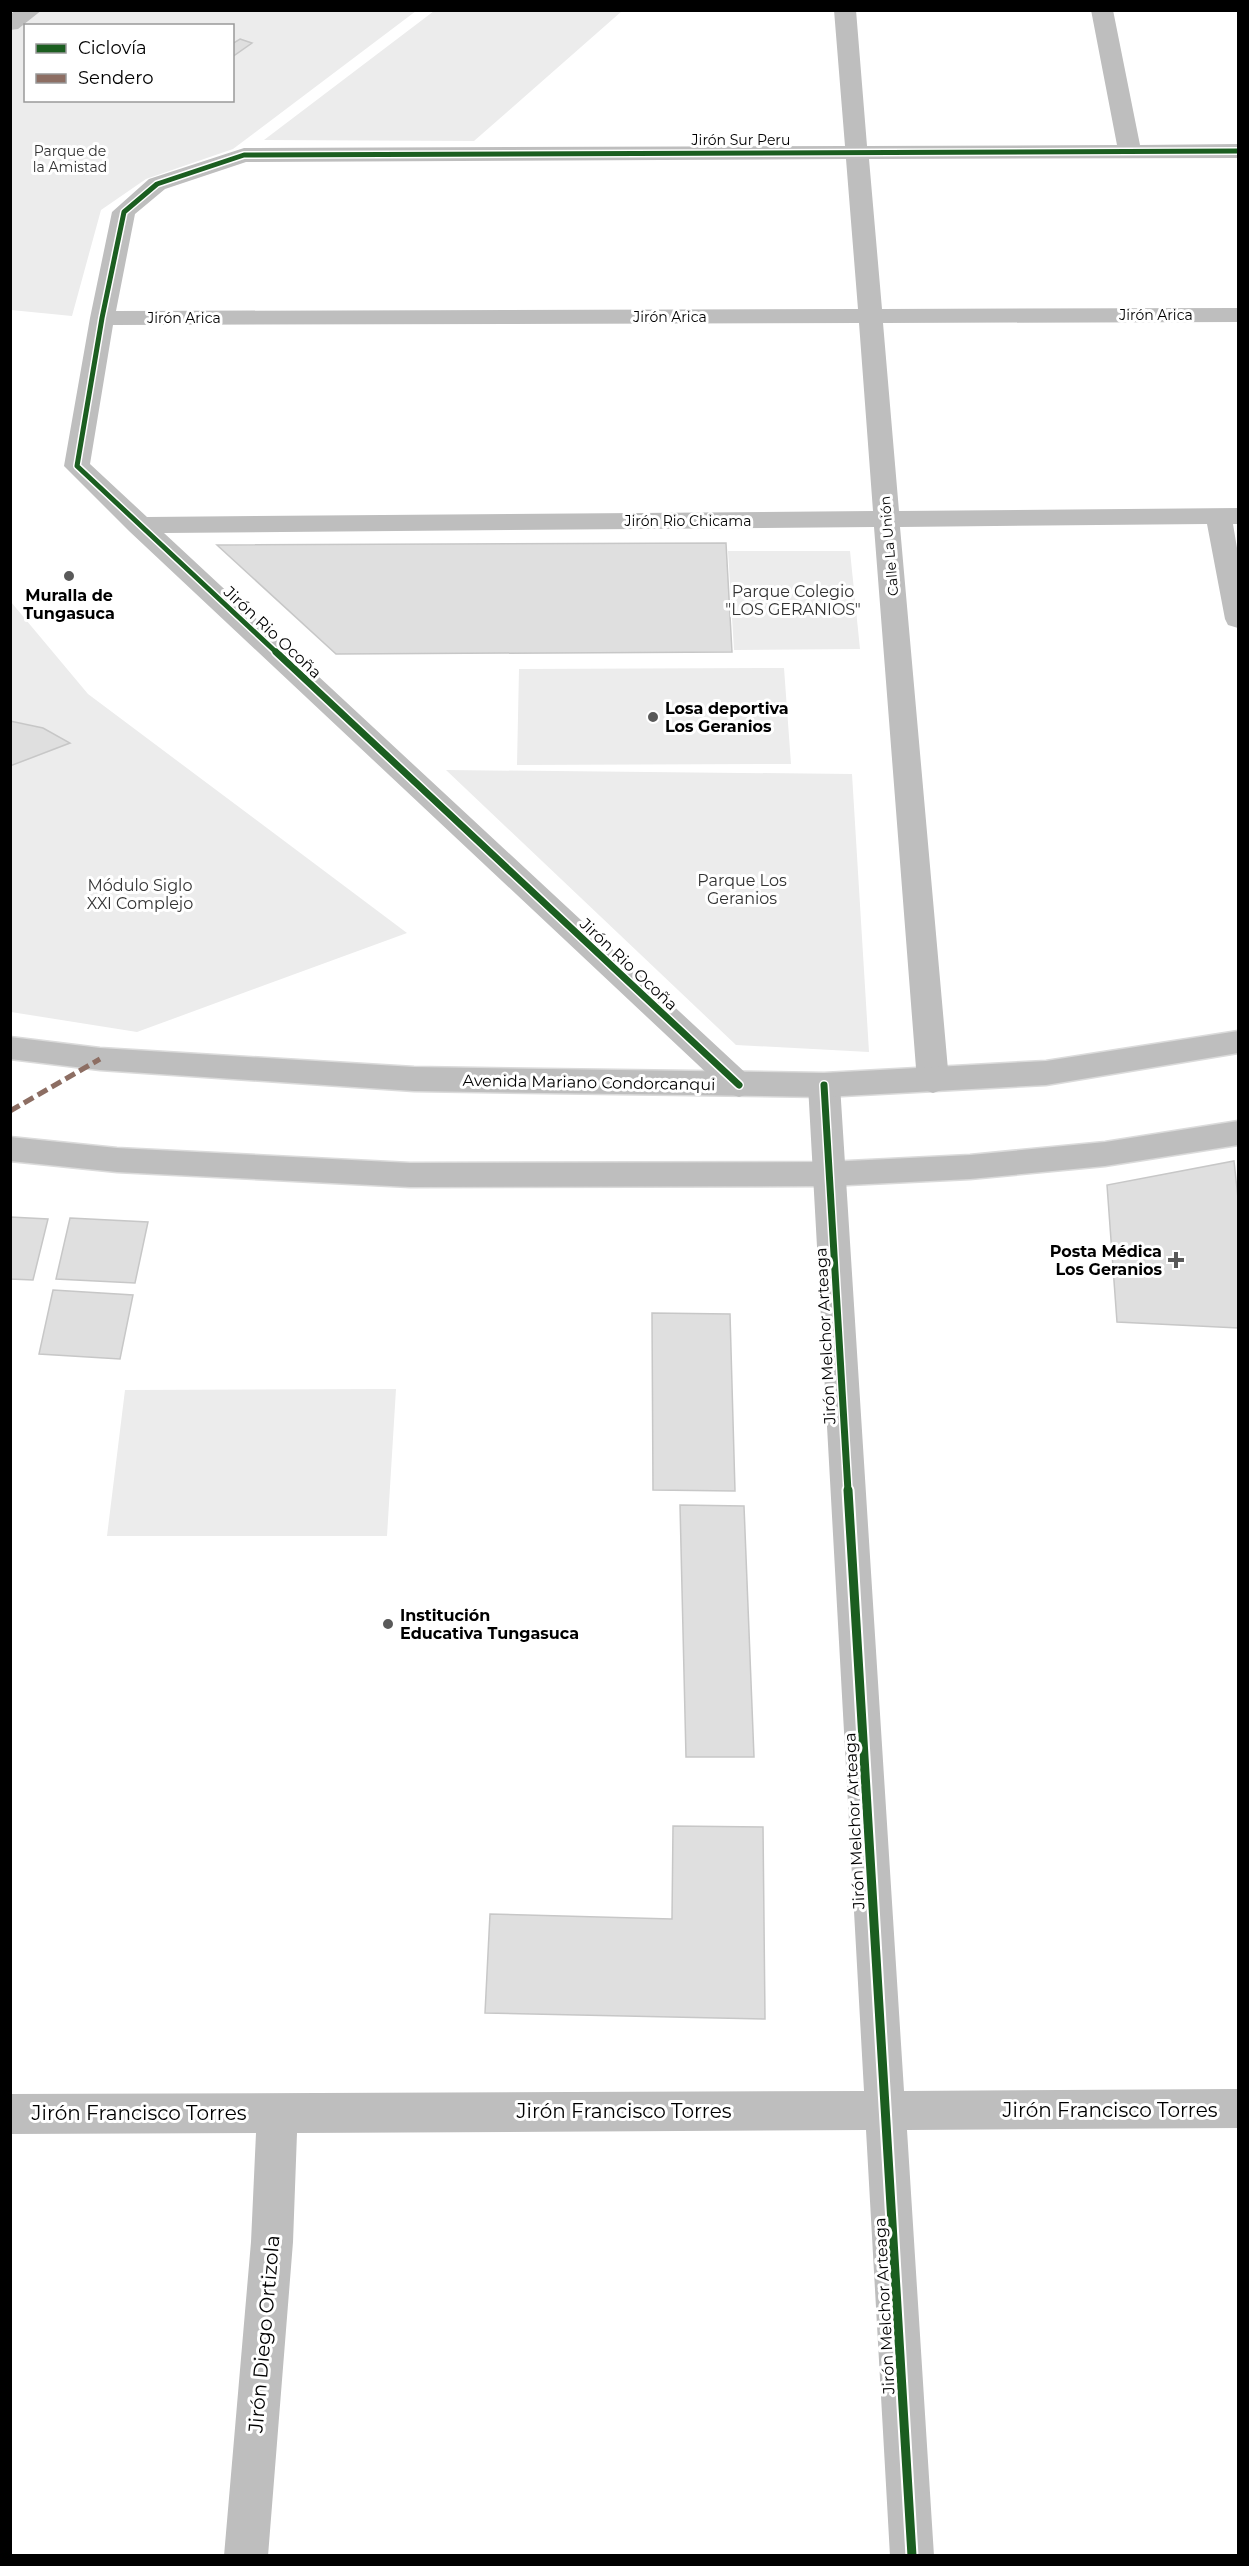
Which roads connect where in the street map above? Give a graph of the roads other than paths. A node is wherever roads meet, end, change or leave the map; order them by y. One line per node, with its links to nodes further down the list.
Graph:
1 (32, 10): 4 (street)
2 (844, 10): 7 (street, Calle La Unión)
3 (1102, 10): 5 (street)
4 (10, 24)
5 (1130, 152): 6 (street, Jirón Sur Peru); 7 (street, Jirón Sur Peru)
6 (1239, 152)
7 (856, 153): 8 (street, Jirón Sur Peru); 10 (street, Calle La Unión)
8 (244, 155): 11 (street, Jirón Rio Ocoña)
9 (1239, 315): 10 (street, Jirón Arica)
10 (870, 316): 11 (street, Jirón Arica); 13 (street, Calle La Unión)
11 (102, 318): 14 (street, Jirón Rio Ocoña)
12 (1228, 516): 13 (street, Jirón Rio Chicama); 15 (street)
13 (886, 519): 14 (street, Jirón Rio Chicama); 18 (street, Calle La Unión)
14 (138, 525): 19 (street, Jirón Rio Ocoña)
15 (1239, 619)
16 (1239, 1042): 18 (street, Avenida Mariano Condorcanqui)
17 (10, 1048): 19 (street, Avenida Mariano Condorcanqui)
18 (933, 1081): 20 (street, Avenida Mariano Condorcanqui)
19 (738, 1085): 20 (street, Avenida Mariano Condorcanqui)
20 (824, 1085): 23 (street, Jirón Melchor Arteaga)
21 (1239, 1133): 23 (street)
22 (10, 1149): 23 (street)
23 (828, 1174): 25 (street, Jirón Melchor Arteaga)
24 (1239, 2109): 25 (street, Jirón Francisco Torres)
25 (885, 2110): 26 (street, Jirón Francisco Torres); 29 (street, Jirón Melchor Arteaga)
26 (277, 2113): 27 (street, Jirón Francisco Torres); 28 (street, Jirón Diego Ortizola)
27 (10, 2114)
28 (246, 2556)
29 (912, 2556)

